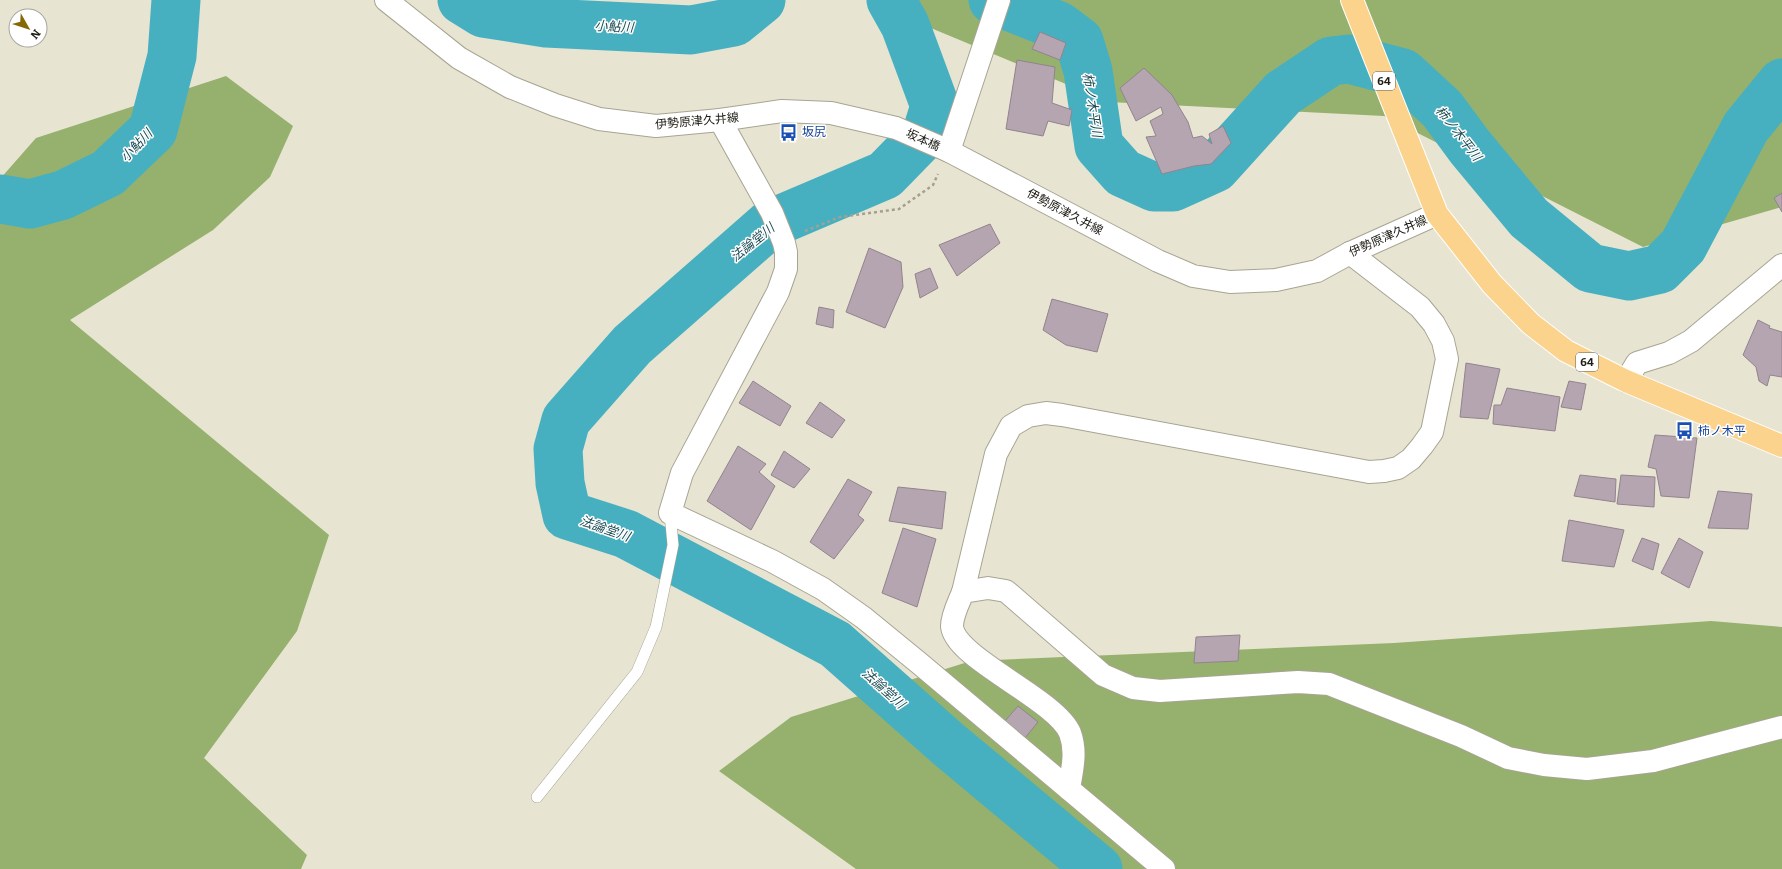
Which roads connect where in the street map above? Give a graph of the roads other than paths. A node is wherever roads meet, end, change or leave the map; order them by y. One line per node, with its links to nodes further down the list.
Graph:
1 (386, 0): 4 (street, 伊勢原津久井線)
2 (999, 0): 6 (street)
3 (1353, 2): 7 (main road, 64)
4 (720, 120): 5 (street, 伊勢原津久井線); 12 (street)
5 (896, 128): 6 (street, 坂本橋)
6 (949, 151): 8 (street, 伊勢原津久井線)
7 (1437, 214): 8 (street, 伊勢原津久井線); 10 (main road, 伊勢原津久井線 / 64)
8 (1350, 253): 13 (street)
9 (1782, 265): 10 (street)
10 (1626, 381): 11 (main road, 伊勢原津久井線 / 64)
11 (1782, 446)
12 (670, 513): 15 (street); 16 (lane)
13 (963, 592): 14 (street); 15 (street)
14 (1782, 727)
15 (1069, 789): 17 (street)
16 (537, 797)
17 (1164, 869)

